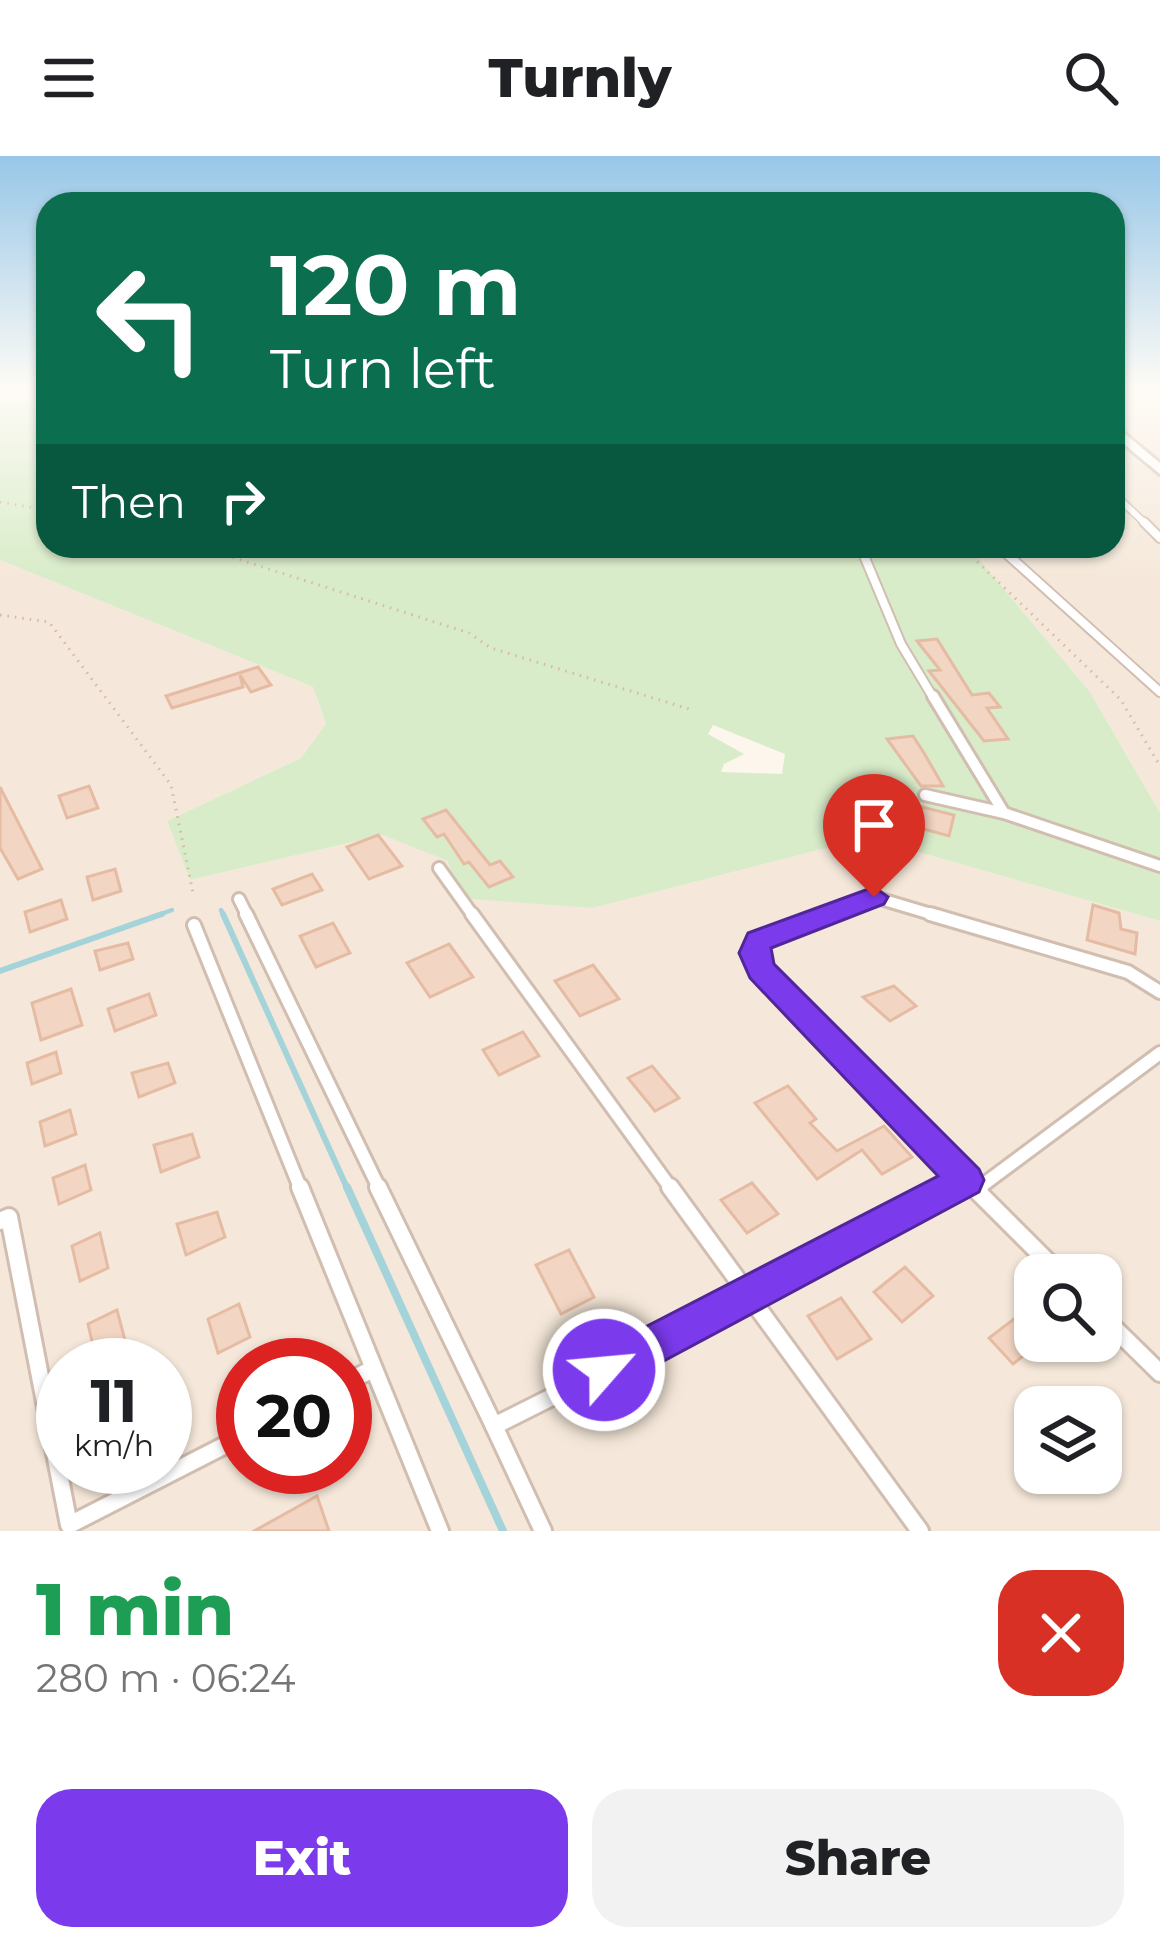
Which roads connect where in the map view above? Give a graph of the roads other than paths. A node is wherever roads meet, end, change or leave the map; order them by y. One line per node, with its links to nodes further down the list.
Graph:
1 (1125, 504): 2 (lane)
2 (1160, 538)
3 (865, 558): 7 (lane)
4 (1015, 558): 5 (lane)
5 (1160, 692)
6 (926, 795): 7 (lane)
7 (1004, 812): 8 (lane)
8 (1160, 866)
9 (440, 868): 17 (lane)
10 (239, 898): 22 (lane)
11 (194, 925): 19 (lane)
12 (1160, 992): 14 (lane)
13 (1160, 1052): 14 (lane)
14 (971, 1185): 16 (lane); 17 (lane)
15 (0, 1221): 24 (lane)
16 (1040, 1254)
17 (752, 1297): 22 (lane); 27 (lane)
18 (1122, 1336): 21 (lane)
19 (358, 1338)
20 (372, 1372): 25 (lane)
21 (1160, 1373)
22 (494, 1426): 26 (lane)
23 (216, 1450): 24 (lane)
24 (66, 1529)
25 (440, 1531)
26 (543, 1531)
27 (920, 1531)

